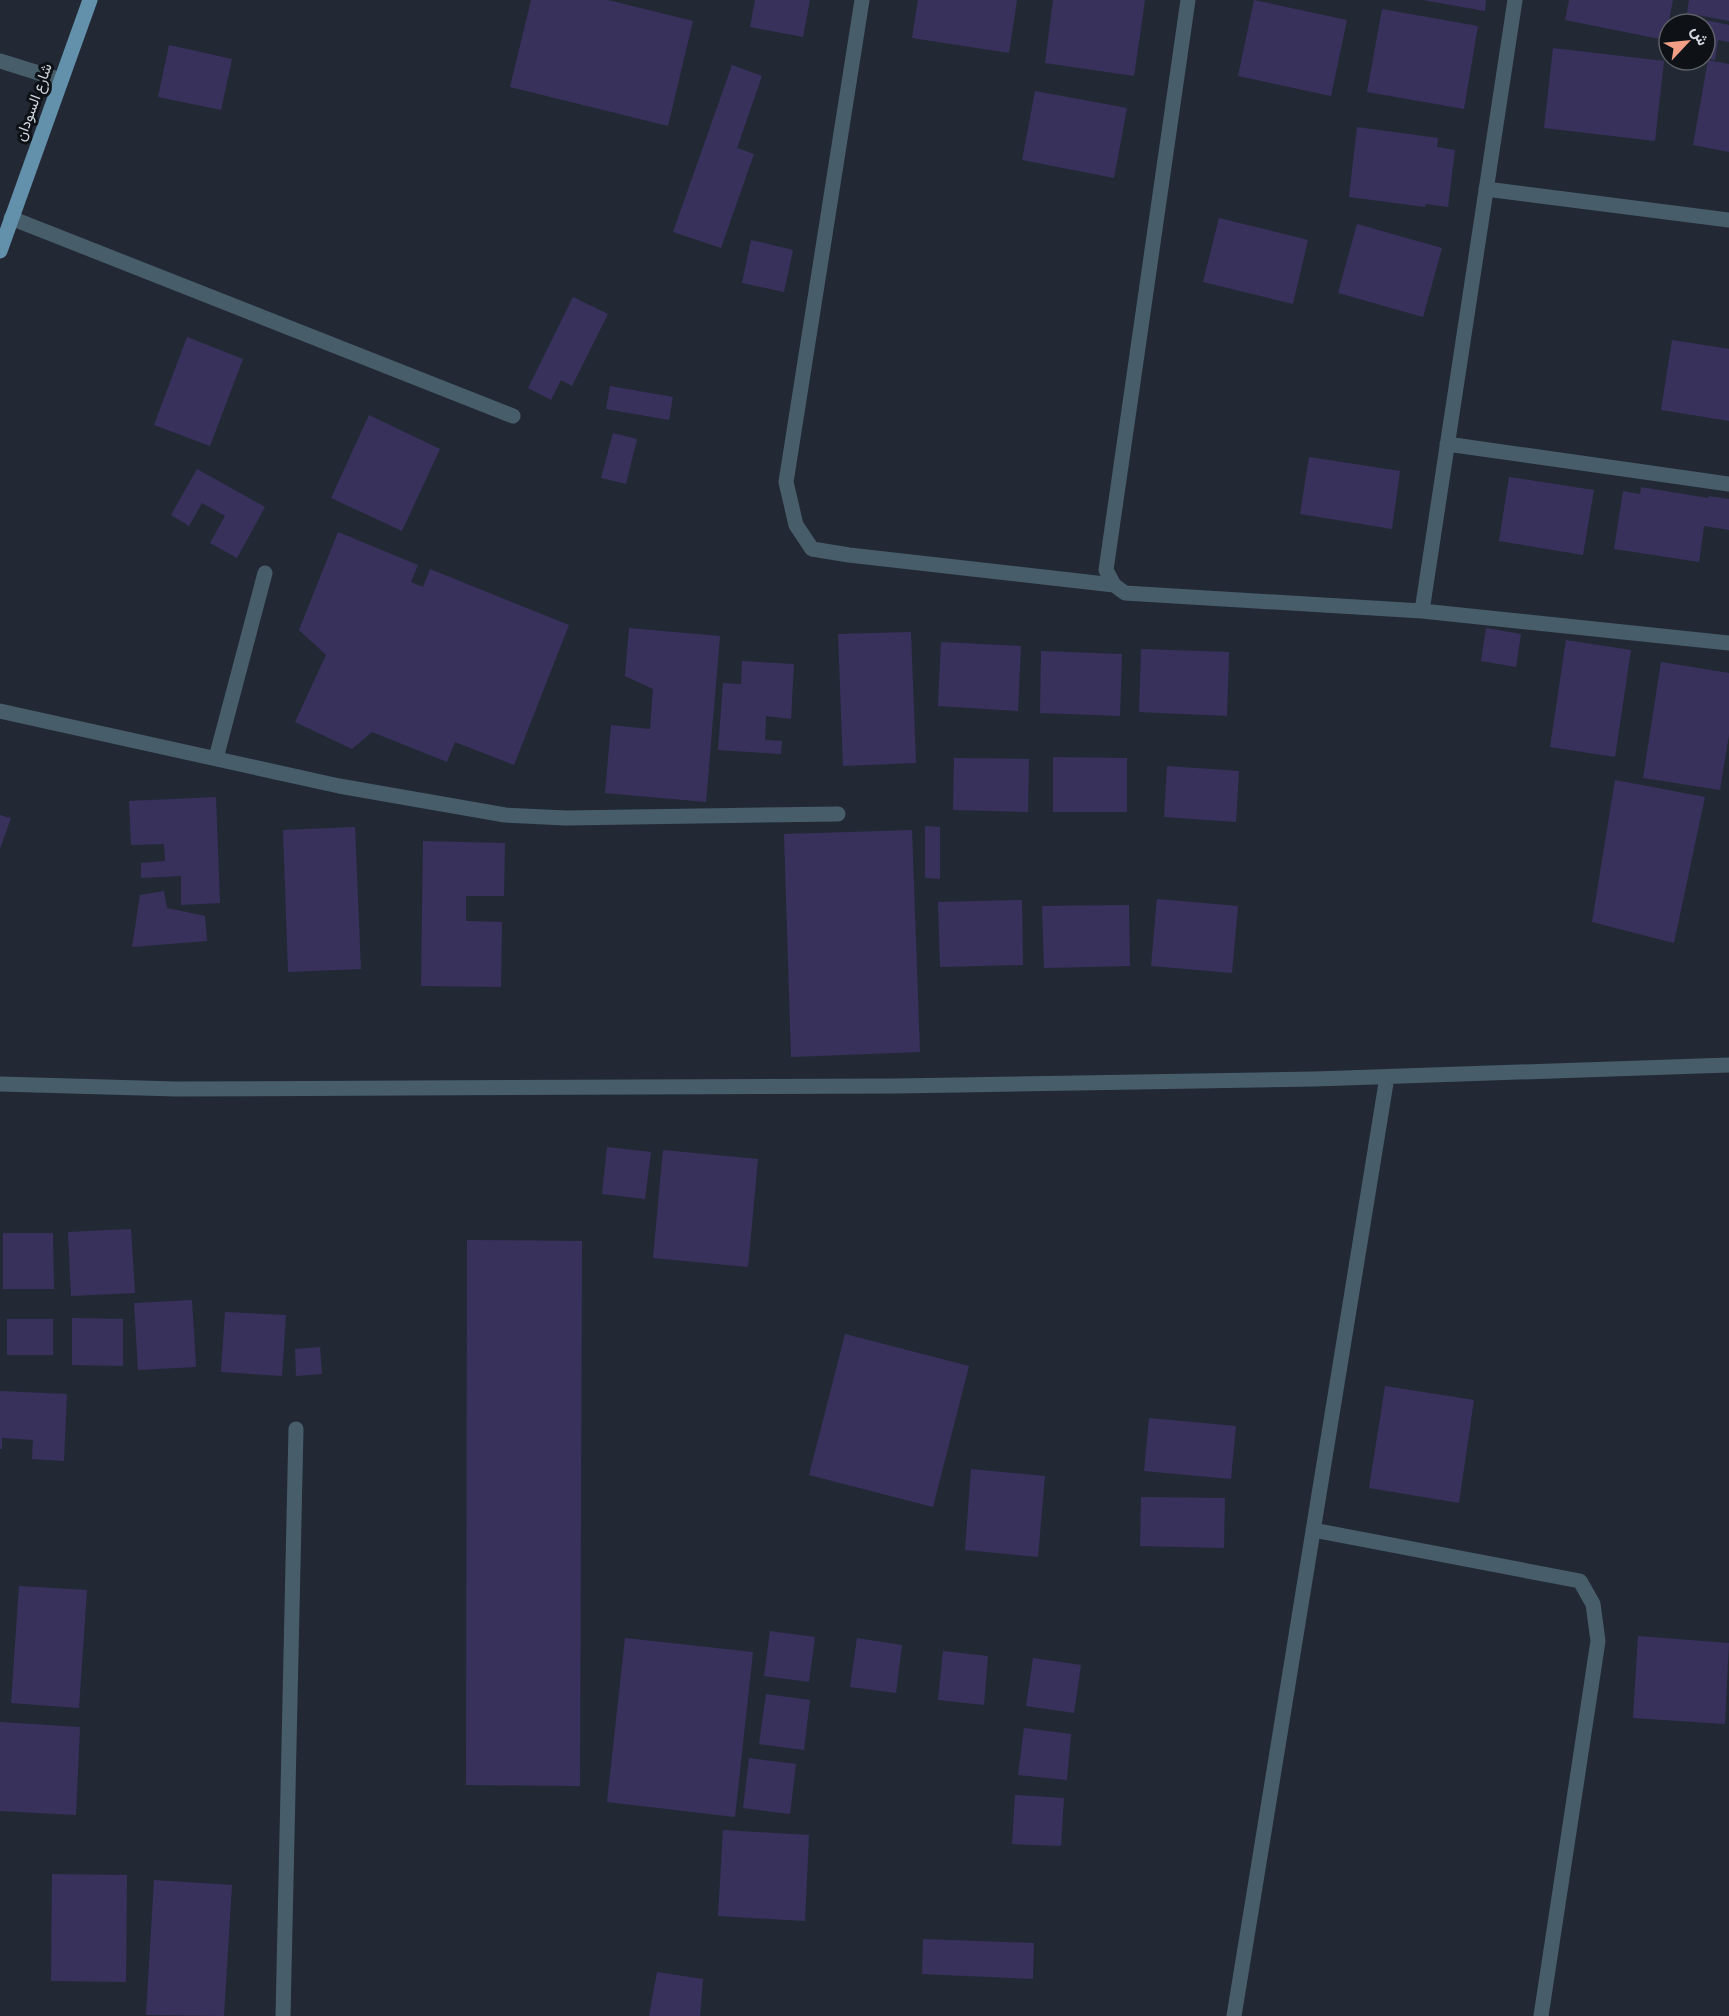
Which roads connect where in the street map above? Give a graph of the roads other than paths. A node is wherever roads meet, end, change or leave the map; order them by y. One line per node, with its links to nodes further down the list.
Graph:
1 (90, 0): 6 (main road, شارع السودان)
2 (862, 0): 15 (street)
3 (1188, 0): 15 (street)
4 (1515, 0): 7 (street)
5 (0, 61): 6 (street)
6 (61, 80): 8 (main road, شارع السودان)
7 (1486, 189): 9 (street); 12 (street)
8 (11, 218): 10 (main road, شارع السودان); 11 (street)
9 (1729, 220)
10 (0, 251)
11 (513, 416)
12 (1447, 444): 13 (street); 16 (street)
13 (1729, 484)
14 (265, 573): 19 (street)
15 (1114, 585): 16 (street)
16 (1422, 610): 17 (street)
17 (1729, 643)
18 (0, 711): 19 (street)
19 (216, 758): 20 (street)
20 (838, 814)
21 (1729, 1065): 22 (street)
22 (1387, 1077): 23 (street); 25 (street)
23 (0, 1084)
24 (296, 1429): 26 (street)
25 (1313, 1530): 27 (street); 28 (street)
26 (283, 2016)
27 (1234, 2016)
28 (1541, 2016)

